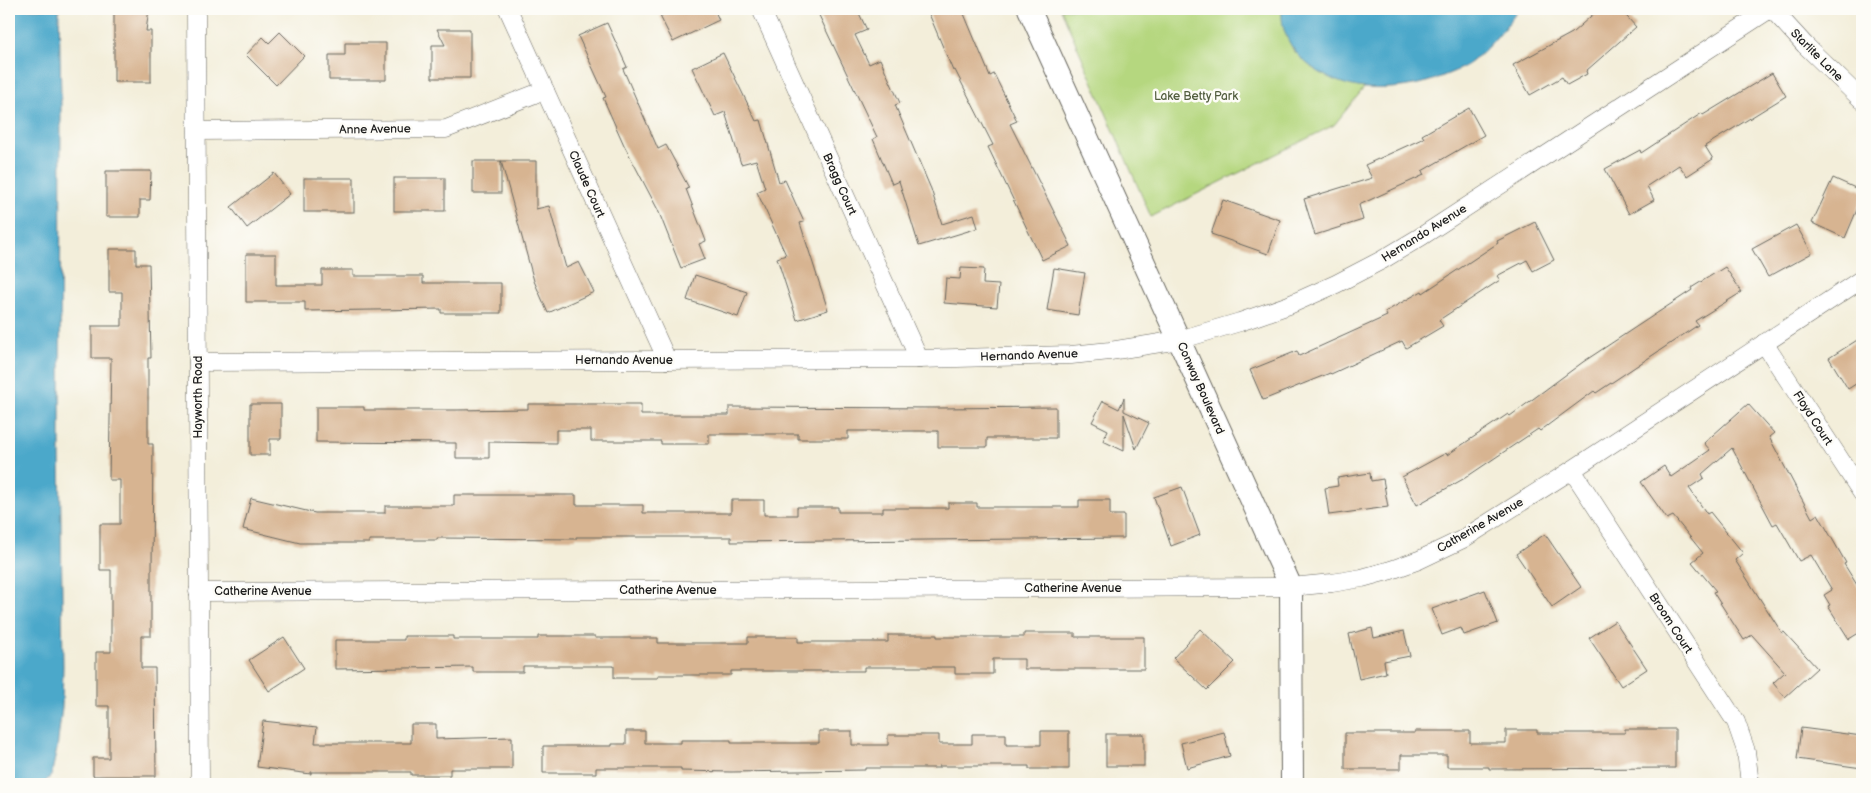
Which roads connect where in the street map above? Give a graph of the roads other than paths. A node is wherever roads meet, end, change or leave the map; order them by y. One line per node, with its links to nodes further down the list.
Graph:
1 (196, 9): 8 (street, Hayworth Road)
2 (508, 9): 6 (street, Claude Court)
3 (761, 9): 12 (street, Bragg Court)
4 (1029, 9): 10 (street, Conway Boulevard)
5 (1771, 9): 7 (street, Starlite Lane); 10 (street, Hernando Avenue)
6 (545, 90): 8 (street, Anne Avenue); 13 (street, Claude Court)
7 (1862, 100)
8 (197, 131): 14 (street, Hayworth Road)
9 (1862, 279): 11 (street, Catherine Avenue)
10 (1179, 340): 12 (street, Hernando Avenue); 17 (street, Conway Boulevard)
11 (1764, 343): 15 (street, Catherine Avenue); 16 (street, Floyd Court)
12 (919, 359): 13 (street, Hernando Avenue)
13 (667, 360): 14 (street, Hernando Avenue)
14 (198, 362): 18 (street, Hayworth Road)
15 (1572, 470): 17 (street, Catherine Avenue); 21 (street, Broom Court)
16 (1862, 493)
17 (1291, 587): 18 (street, Catherine Avenue); 20 (street, Conway Boulevard)
18 (198, 592): 19 (street, Hayworth Road)
19 (200, 784)
20 (1292, 784)
21 (1750, 784)

